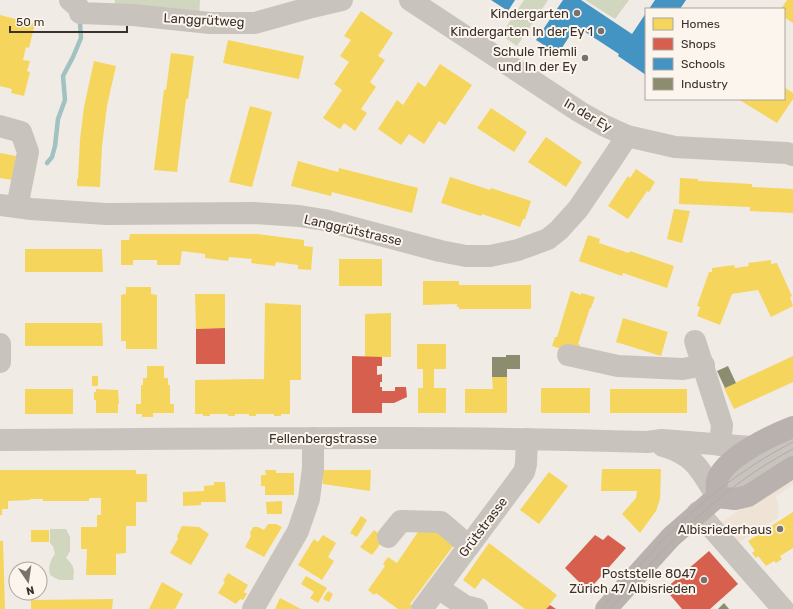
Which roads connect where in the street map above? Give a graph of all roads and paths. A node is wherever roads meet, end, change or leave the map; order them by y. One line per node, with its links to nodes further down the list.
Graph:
1 (70, 0): 2 (street, Langgrütweg)
2 (342, 0)
3 (410, 0): 5 (street, In der Ey)
4 (0, 126): 7 (street)
5 (627, 136): 6 (street, In der Ey); 7 (street, Langgrütstrasse)
6 (793, 155)
7 (5, 209)
8 (695, 341): 12 (street)
9 (0, 344): 11 (street)
10 (568, 355): 12 (street)
11 (0, 362)
12 (704, 365): 18 (street)
13 (793, 427): 20 (main road)
14 (313, 438): 15 (street, Fellenbergstrasse); 16 (street, Fellenbergstrasse); 27 (street)
15 (527, 439): 17 (street, Fellenbergstrasse); 25 (street, Grütstrasse)
16 (0, 440)
17 (646, 442): 18 (street, Fellenbergstrasse); 22 (street, Fellenbergstrasse)
18 (720, 445): 20 (street, Fellenbergstrasse)
19 (793, 445): 22 (street)
20 (752, 447): 22 (main road)
21 (793, 467): 22 (main road)
22 (717, 497): 23 (main road)
23 (698, 512): 29 (main road); 30 (street)
24 (388, 536): 25 (street)
25 (469, 546): 26 (street, Grütstrasse)
26 (430, 599): 28 (street)
27 (253, 609)
28 (477, 609)
29 (606, 609)
30 (783, 609)

